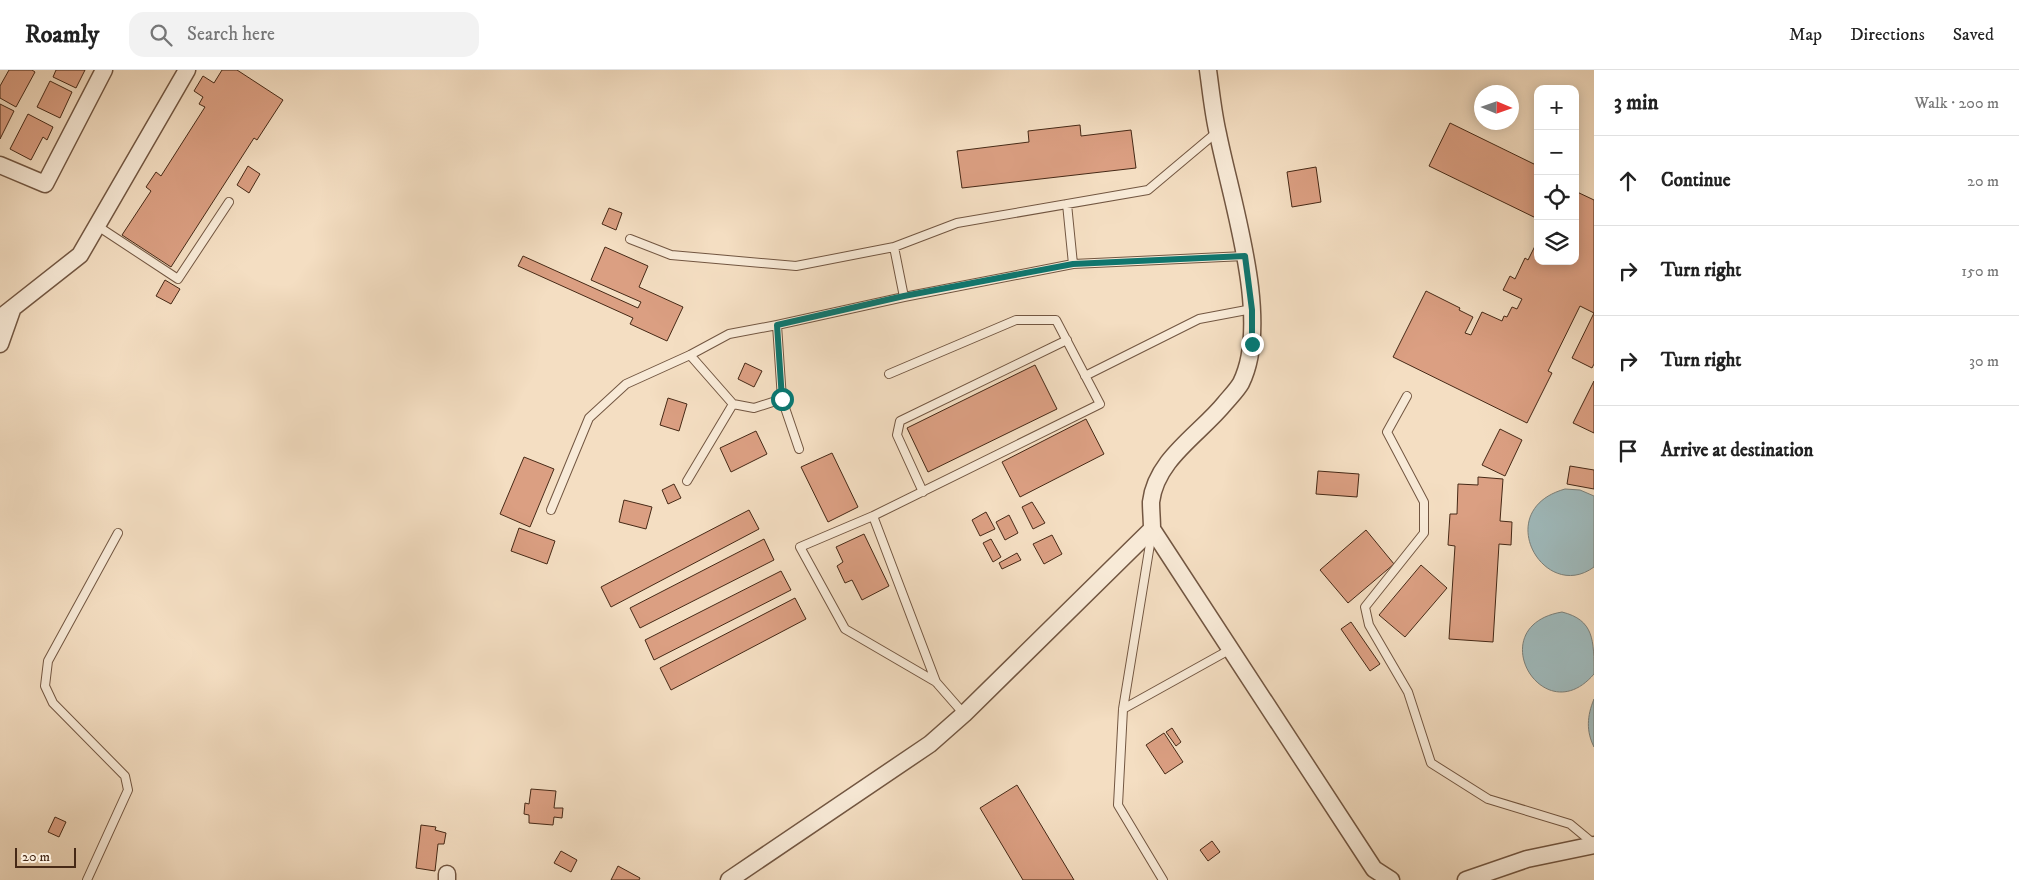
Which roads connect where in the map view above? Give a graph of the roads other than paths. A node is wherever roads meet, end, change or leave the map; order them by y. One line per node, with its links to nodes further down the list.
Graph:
1 (104, 70): 5 (street)
2 (187, 70): 8 (street)
3 (1208, 70): 4 (street)
4 (1217, 132): 7 (lane); 11 (street)
5 (0, 165)
6 (229, 202): 8 (lane)
7 (1067, 204): 10 (lane); 12 (lane)
8 (96, 225): 15 (street)
9 (630, 239): 10 (lane)
10 (894, 247): 13 (lane)
11 (1245, 256): 12 (lane); 14 (street)
12 (1073, 264): 13 (lane)
13 (904, 296): 16 (lane)
14 (1252, 310): 21 (lane); 30 (street)
15 (6, 314): 18 (street)
16 (777, 325): 19 (lane); 23 (lane)
17 (1067, 340): 20 (lane); 21 (lane); 27 (lane)
18 (0, 344)
19 (690, 355): 24 (lane); 28 (lane)
20 (889, 374)
21 (1085, 376): 27 (lane)
22 (1407, 396): 36 (lane)
23 (782, 399): 24 (lane); 25 (lane)
24 (733, 404): 26 (lane)
25 (799, 449)
26 (687, 481)
27 (923, 492): 29 (lane)
28 (551, 510)
29 (873, 516): 33 (lane); 33 (lane)
30 (1152, 529): 32 (street); 34 (lane); 35 (street)
31 (118, 533): 37 (lane)
32 (1231, 649): 34 (lane); 40 (street)
33 (936, 682): 35 (lane)
34 (1122, 709): 39 (lane)
35 (964, 714): 38 (street)
36 (1594, 844): 41 (street)
37 (87, 880)
38 (729, 880)
39 (1163, 880)
40 (1391, 880)
41 (1466, 880)

